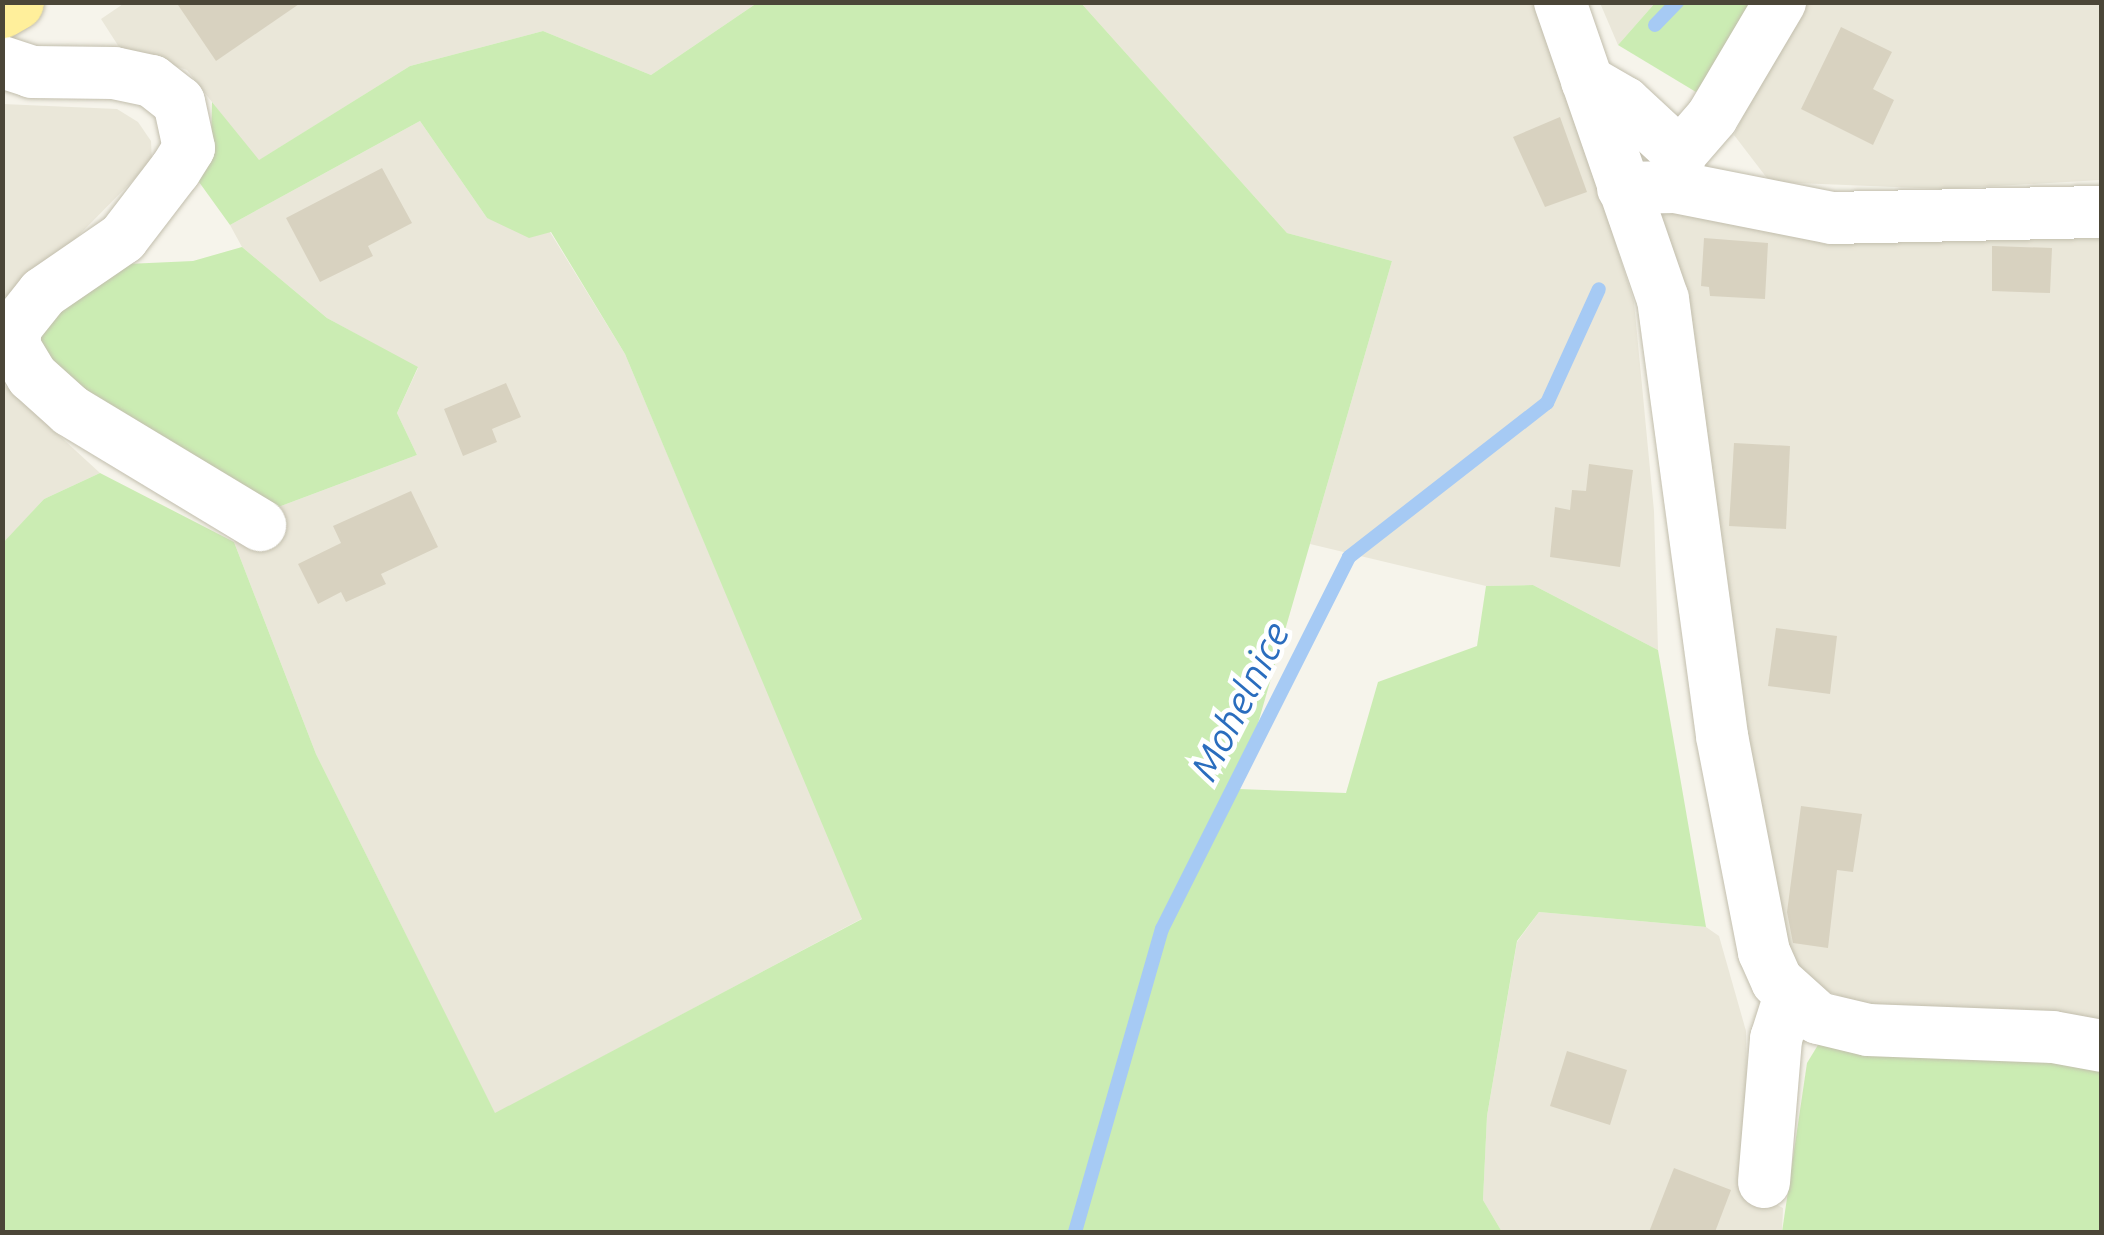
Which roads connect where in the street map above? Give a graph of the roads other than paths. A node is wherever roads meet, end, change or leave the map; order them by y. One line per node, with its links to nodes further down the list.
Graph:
1 (16, 2): 4 (main road)
2 (1560, 2): 6 (street)
3 (1780, 2): 7 (street)
4 (2, 10)
5 (2, 62): 10 (street)
6 (1587, 81): 7 (street); 8 (street)
7 (1677, 170): 8 (street); 9 (street)
8 (1623, 188): 11 (street)
9 (2102, 212)
10 (260, 525)
11 (1790, 998): 12 (street); 13 (street)
12 (2102, 1046)
13 (1764, 1182)

